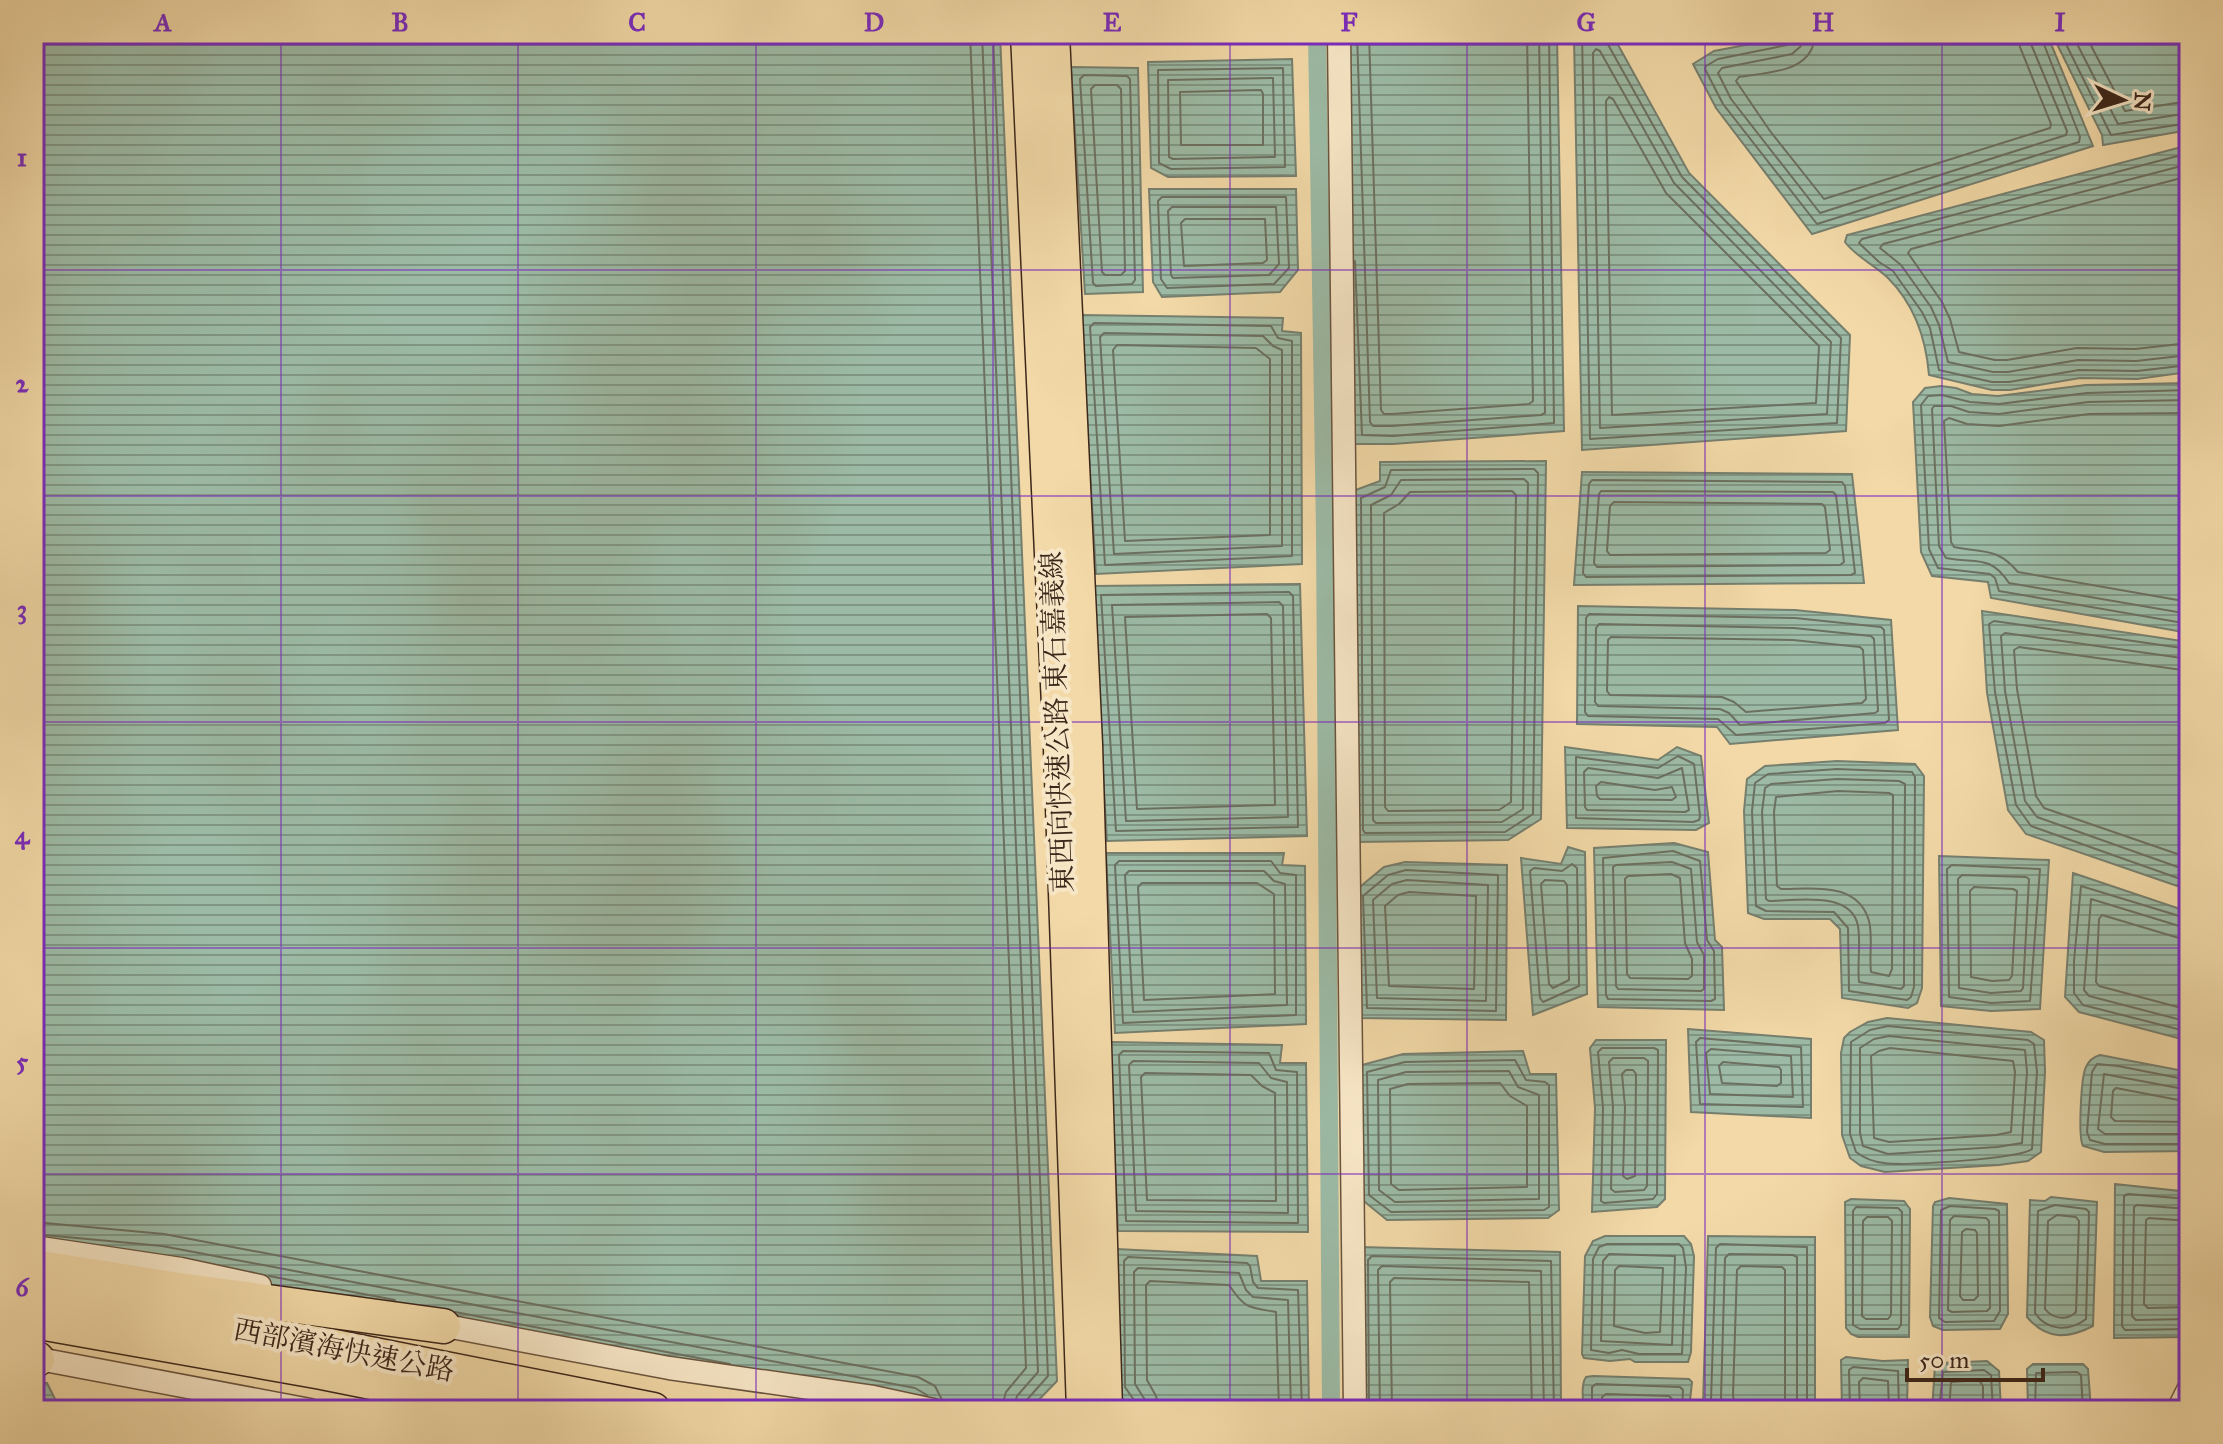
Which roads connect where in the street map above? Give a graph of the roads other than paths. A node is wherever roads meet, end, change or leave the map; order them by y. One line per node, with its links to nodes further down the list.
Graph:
1 (1026, 34): 15 (main road, 東西向快速公路 東石嘉義線)
2 (1054, 34): 16 (main road, 東西向快速公路 東石嘉義線)
3 (1339, 34): 17 (street)
4 (34, 1247): 8 (street)
5 (34, 1267): 8 (highway)
6 (34, 1296): 13 (highway, 西部濱海快速公路)
7 (34, 1321): 12 (highway, 西部濱海快速公路)
8 (443, 1326): 14 (street)
9 (35, 1358): 11 (street)
10 (2189, 1388): 18 (street)
11 (310, 1410)
12 (512, 1410)
13 (653, 1410)
14 (933, 1410)
15 (1082, 1410)
16 (1107, 1410)
17 (1355, 1410)
18 (2178, 1410)

